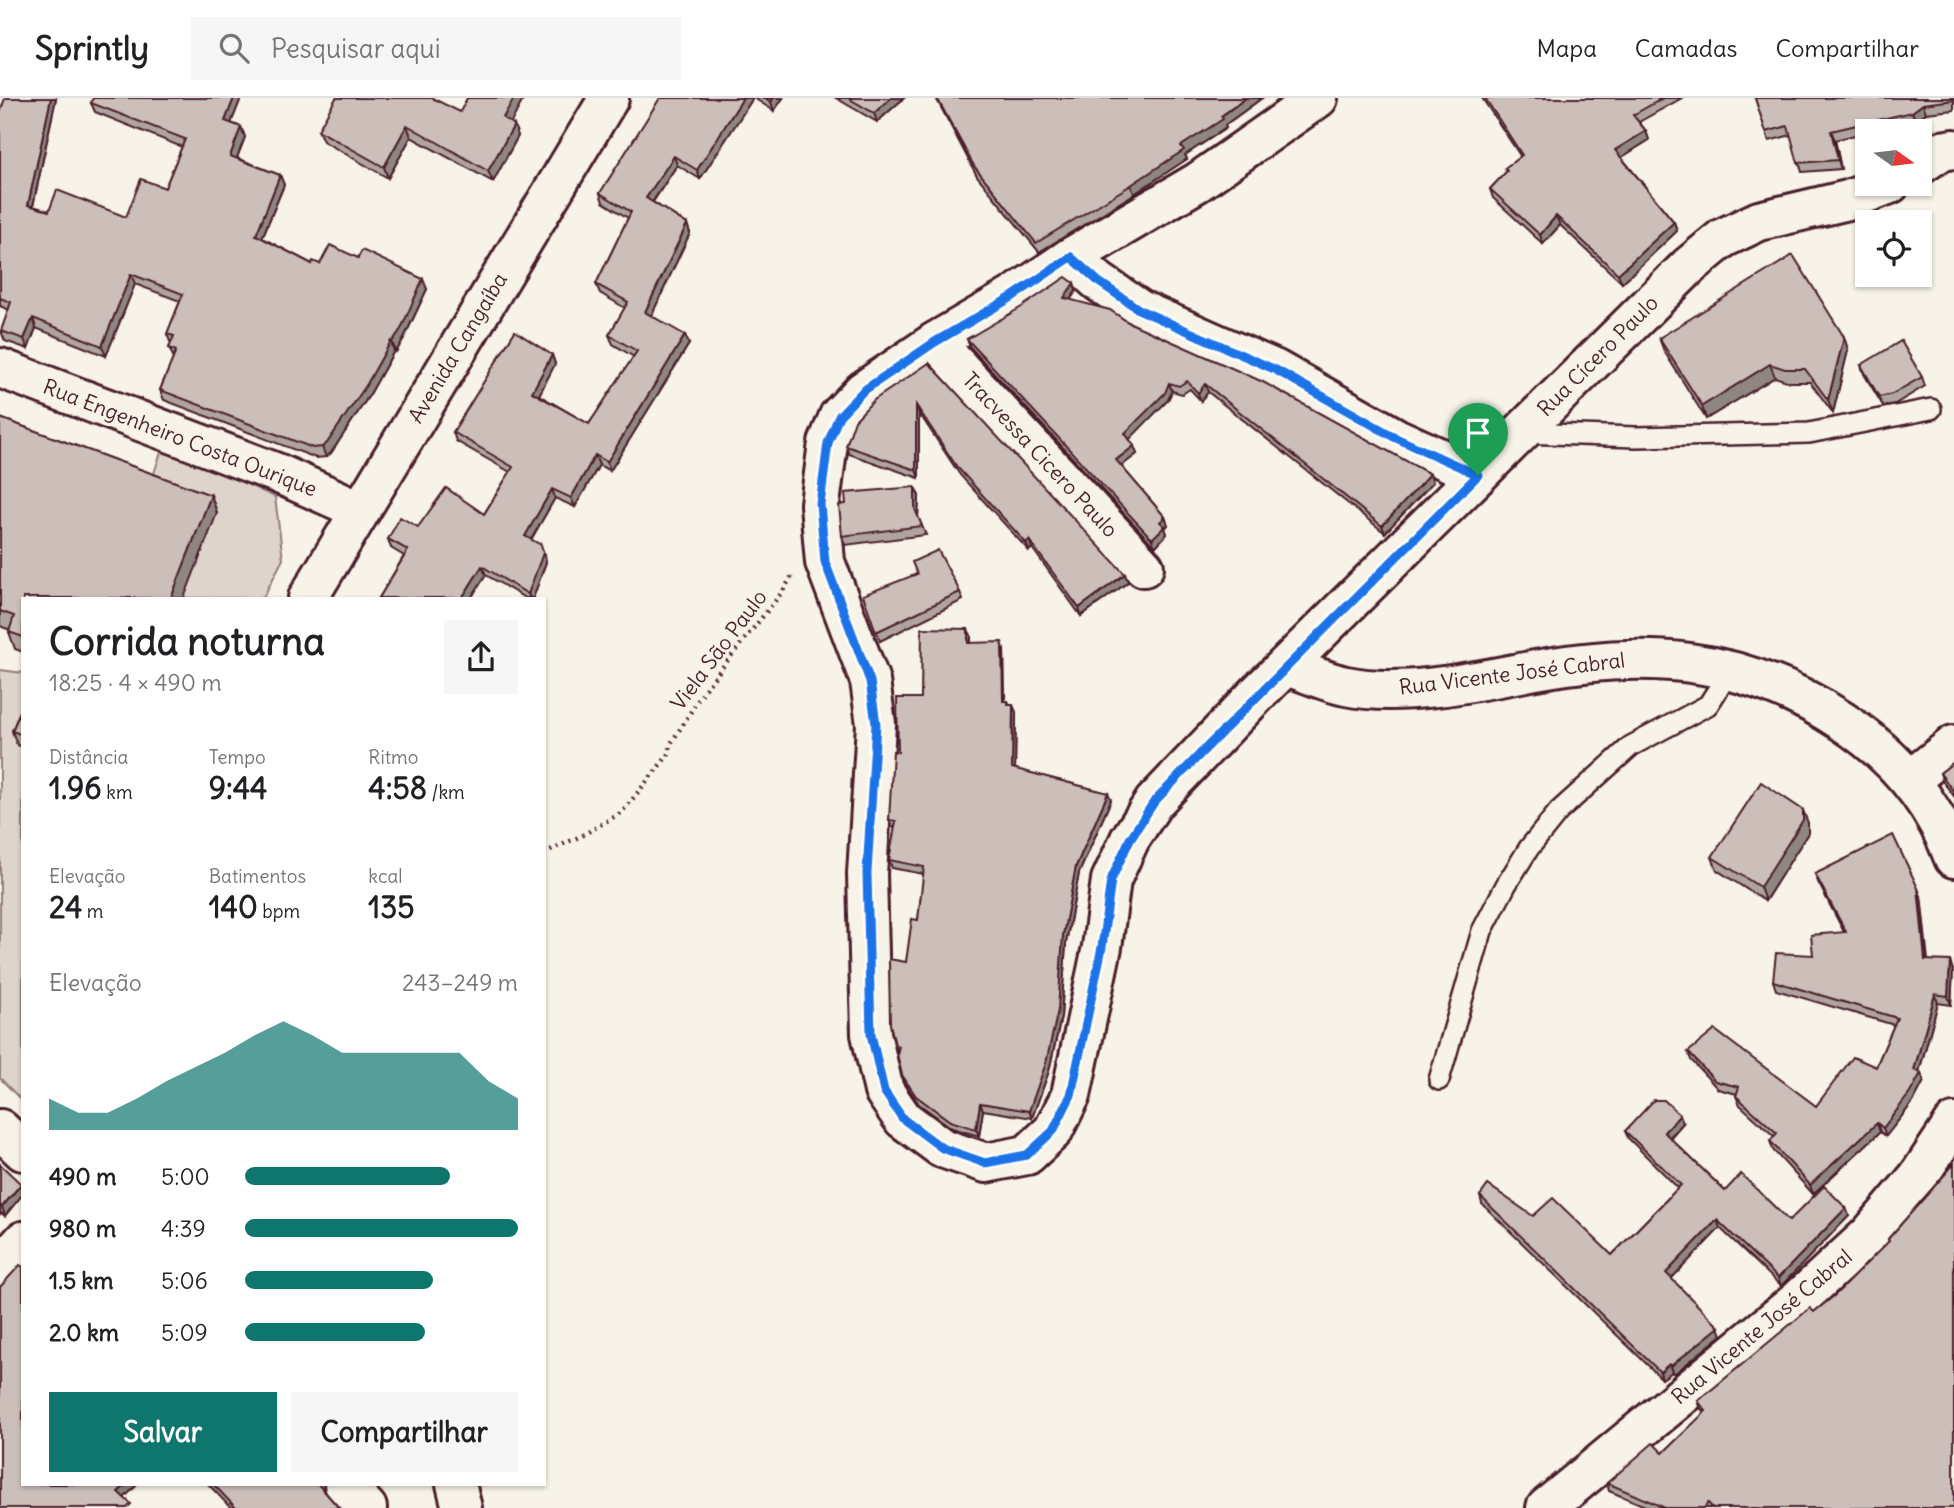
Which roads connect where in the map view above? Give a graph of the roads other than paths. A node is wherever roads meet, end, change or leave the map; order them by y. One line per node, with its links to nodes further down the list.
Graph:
1 (609, 98): 12 (street, Avenida Cangaíba)
2 (1318, 98): 6 (street, Rua Cícero Paulo)
3 (1954, 149): 4 (street)
4 (1932, 157)
5 (1858, 196): 10 (street, Rua Cícero Paulo)
6 (1071, 257): 7 (street, Rua Cícero Paulo); 11 (street)
7 (935, 342): 13 (street, Tracvessa Cicero Paulo); 15 (street, Rua Cícero Paulo)
8 (0, 368): 12 (street, Rua Engenheiro Costa Ourique)
9 (1931, 408): 10 (lane)
10 (1521, 433): 11 (street, Rua Cícero Paulo)
11 (1478, 475): 15 (street, Rua Cícero Paulo)
12 (360, 510): 14 (street, Avenida Cangaíba)
13 (1144, 567)
14 (309, 597)
15 (1286, 666): 16 (street, Rua Vicente José Cabral)
16 (1731, 669): 18 (street, Rua Vicente José Cabral); 20 (lane)
17 (1954, 744): 18 (street)
18 (1911, 779): 19 (street, Rua Vicente José Cabral)
19 (1954, 858)
20 (1439, 1080)
21 (1954, 1123): 30 (street, Rua Vicente José Cabral)
22 (0, 1129): 23 (street)
23 (21, 1149)
24 (21, 1243): 25 (street)
25 (0, 1267)
26 (346, 1486): 28 (street)
27 (457, 1486): 29 (street)
28 (367, 1508)
29 (463, 1508)
30 (1546, 1508)

